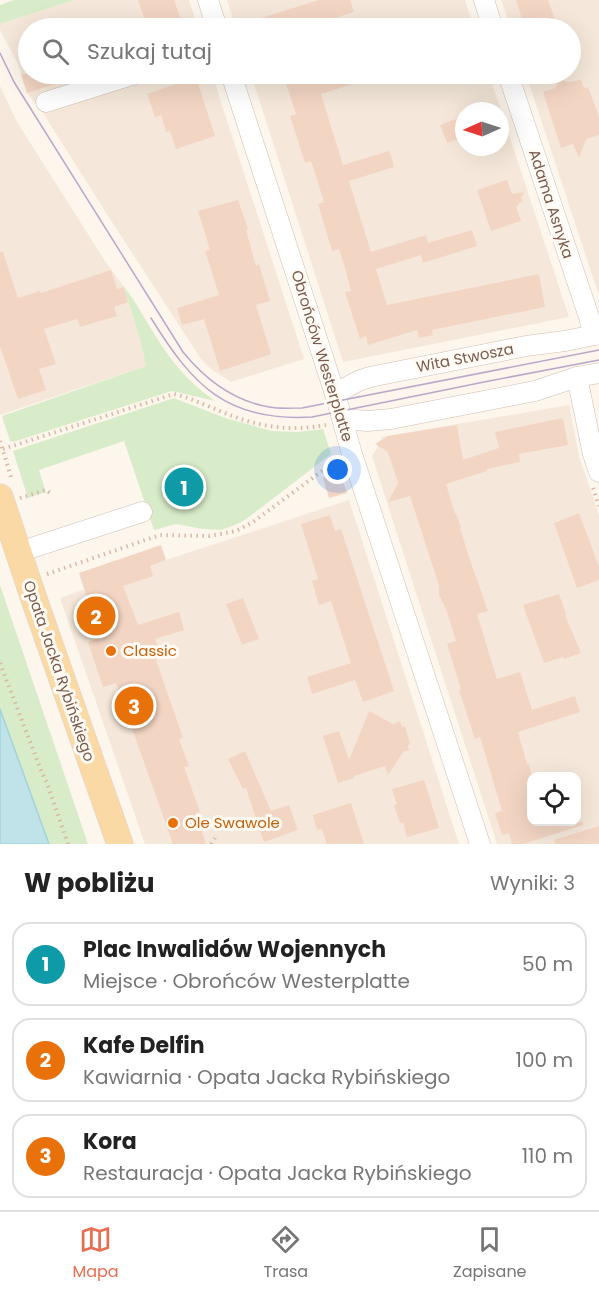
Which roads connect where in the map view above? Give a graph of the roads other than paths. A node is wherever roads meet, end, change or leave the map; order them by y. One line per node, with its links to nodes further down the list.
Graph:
1 (208, 0): 3 (street)
2 (484, 0): 4 (street)
3 (214, 18)
4 (490, 18)
5 (103, 84): 8 (street)
6 (234, 84): 12 (street, Obrońców Westerplatte)
7 (511, 84): 9 (street, Adama Asnyka)
8 (46, 102)
9 (596, 335): 12 (street, Wita Stwosza)
10 (599, 373): 11 (street)
11 (577, 377): 13 (street); 14 (street)
12 (334, 394): 13 (street, Obrońców Westerplatte)
13 (335, 422): 19 (street, Obrońców Westerplatte)
14 (599, 472)
15 (9, 498): 17 (main road, Opata Jacka Rybińskiego)
16 (142, 512): 17 (street)
17 (19, 552): 18 (main road, Opata Jacka Rybińskiego)
18 (120, 844)
19 (480, 844)

